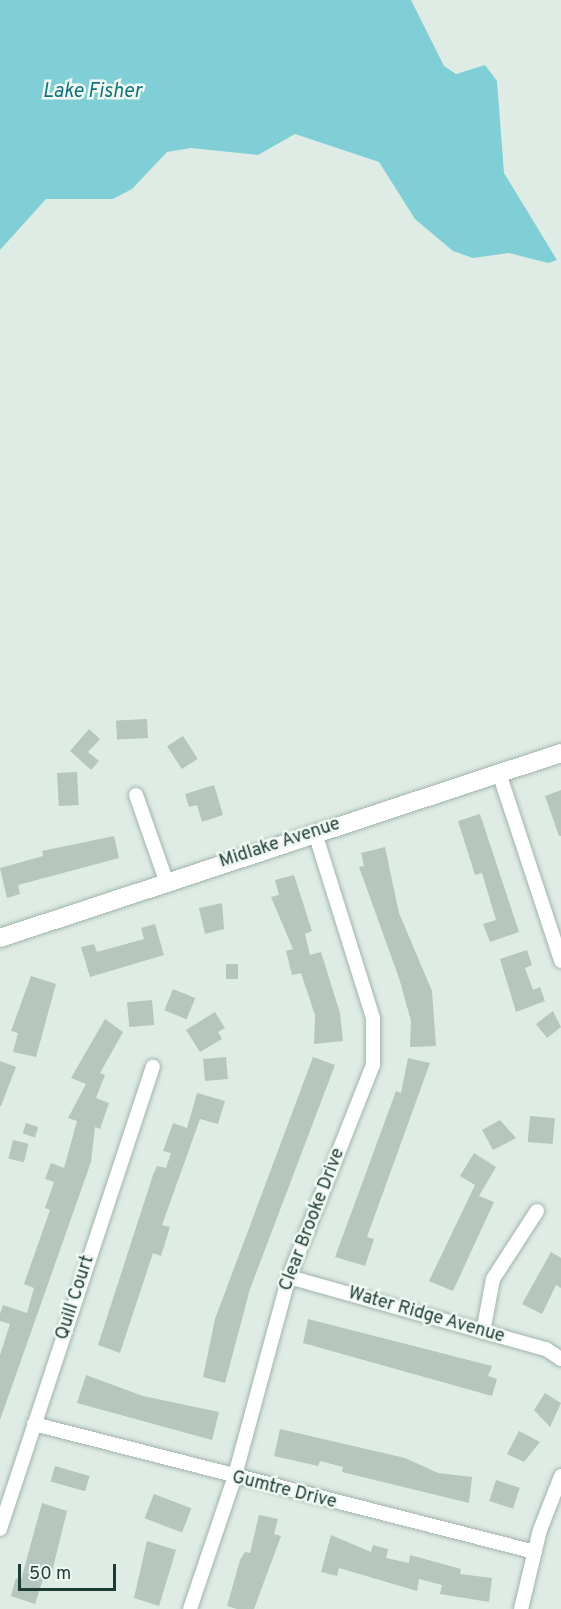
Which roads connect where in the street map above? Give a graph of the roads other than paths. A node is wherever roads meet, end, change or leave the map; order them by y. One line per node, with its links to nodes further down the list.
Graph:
1 (561, 753): 2 (street, Midlake Avenue)
2 (499, 773): 4 (street, Midlake Avenue); 7 (street)
3 (136, 795): 5 (street)
4 (315, 833): 5 (street, Midlake Avenue); 10 (street, Clear Brooke Drive)
5 (167, 883): 6 (street, Midlake Avenue)
6 (0, 938)
7 (561, 961)
8 (153, 1067): 13 (street, Quill Court)
9 (537, 1211): 11 (street)
10 (289, 1278): 11 (street, Water Ridge Avenue); 15 (street, Clear Brooke Drive)
11 (483, 1332): 12 (street, Water Ridge Avenue)
12 (561, 1359)
13 (34, 1424): 15 (street, Gumtre Drive); 16 (street, Quill Court)
14 (561, 1476): 17 (street)
15 (234, 1479): 17 (street, Gumtre Drive); 18 (street, Clear Brooke Drive)
16 (0, 1528)
17 (535, 1552): 19 (street)
18 (190, 1609)
19 (521, 1609)

